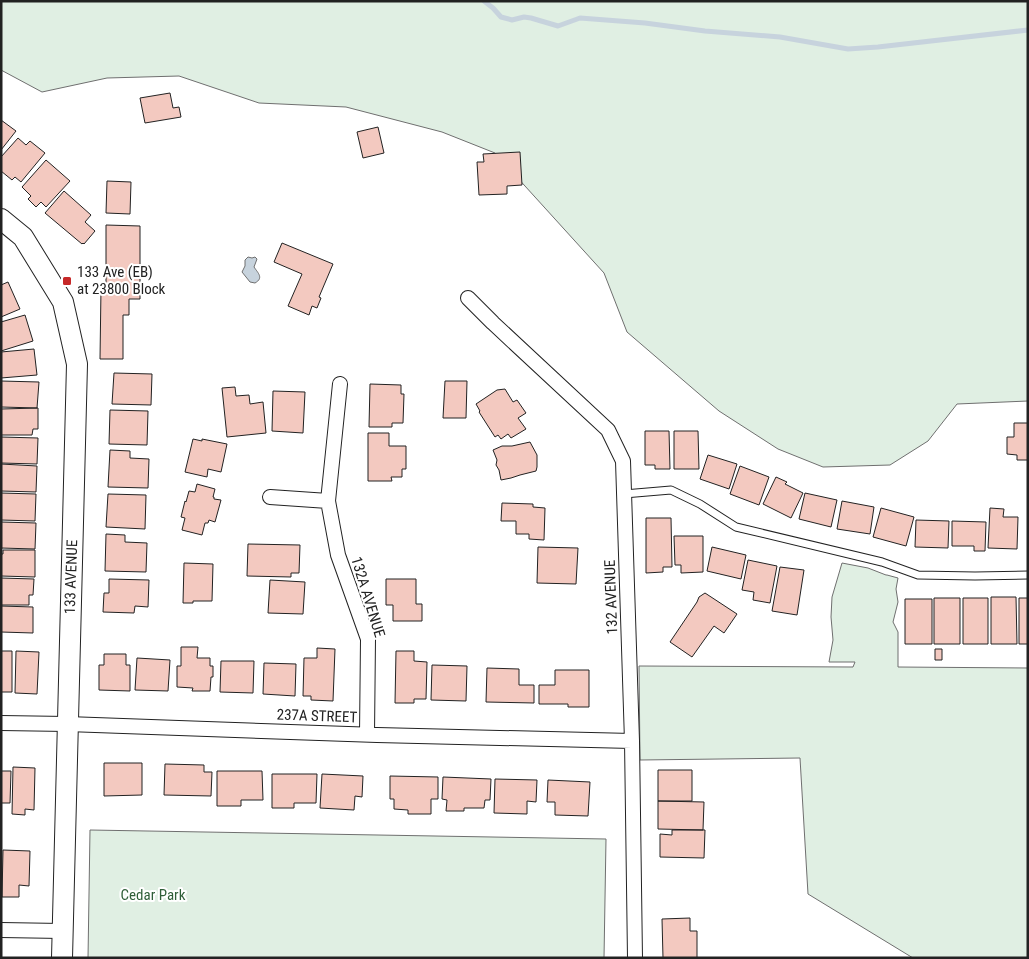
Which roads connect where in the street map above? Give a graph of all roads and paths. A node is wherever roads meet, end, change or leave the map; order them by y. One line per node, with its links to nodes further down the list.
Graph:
1 (1, 218): 9 (street, 133 AVENUE)
2 (468, 298): 4 (street, 132 AVENUE)
3 (340, 384): 6 (street, 132A AVENUE)
4 (624, 494): 7 (lane); 11 (street, 132 AVENUE)
5 (270, 497): 6 (street)
6 (328, 501): 10 (street, 132A AVENUE)
7 (1028, 575)
8 (1, 724): 9 (street, 237A STREET)
9 (67, 724): 10 (street, 237A STREET); 13 (street, 133 AVENUE)
10 (367, 734): 11 (street, 237A STREET)
11 (632, 741): 15 (street, 132 AVENUE)
12 (1, 930): 13 (street)
13 (62, 931): 14 (street, 133 AVENUE)
14 (62, 958)
15 (636, 958)

